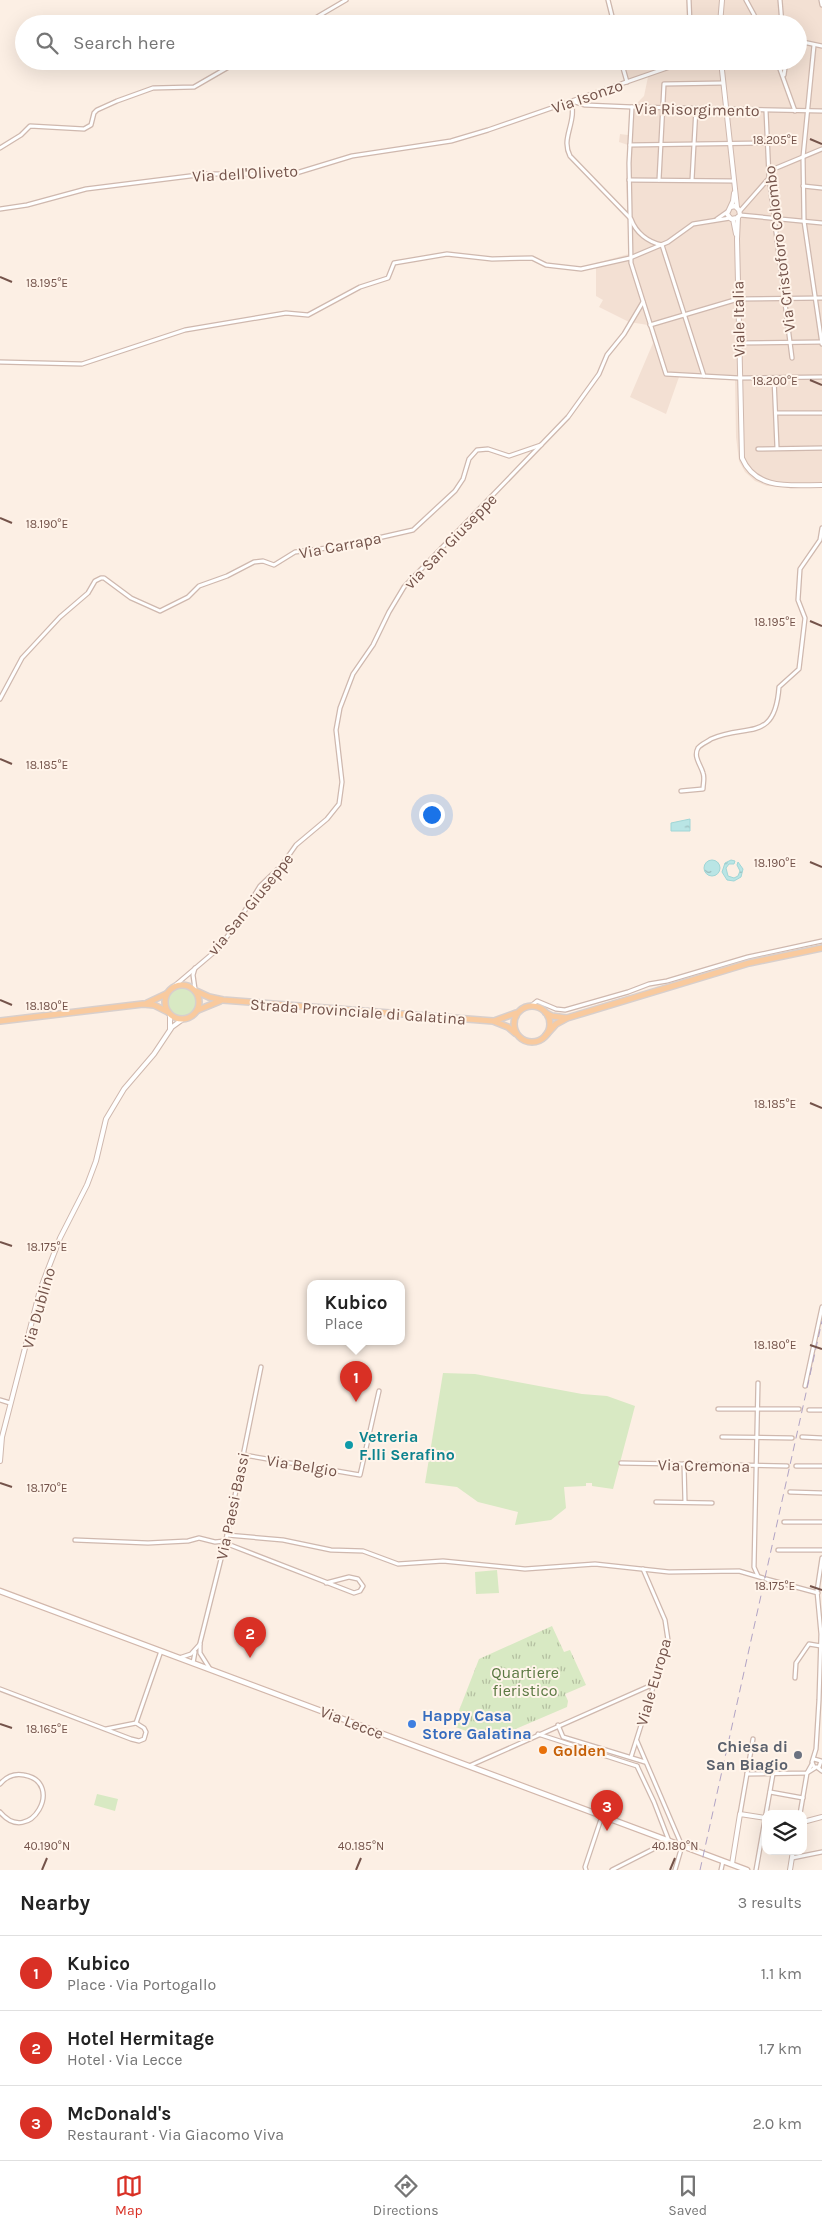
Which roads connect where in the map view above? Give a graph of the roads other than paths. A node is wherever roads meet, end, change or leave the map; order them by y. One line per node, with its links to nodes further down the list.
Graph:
1 (346, 0): 9 (street)
2 (608, 0): 10 (street)
3 (689, 0): 11 (street)
4 (722, 0): 12 (street)
5 (746, 0): 13 (street)
6 (780, 0): 14 (street)
7 (821, 0): 8 (street)
8 (822, 5)
9 (321, 15)
10 (612, 15)
11 (690, 15)
12 (721, 15)
13 (754, 15)
14 (781, 15)
15 (807, 44): 16 (street)
16 (814, 45): 17 (street); 34 (street)
17 (822, 46)
18 (223, 70): 42 (street)
19 (623, 70): 25 (street)
20 (660, 70): 25 (street, Via Isonzo)
21 (722, 70): 26 (street, Viale Italia)
22 (782, 70): 24 (street)
23 (785, 70): 24 (street)
24 (784, 75): 33 (street)
25 (626, 82): 27 (street, Via Isonzo)
26 (723, 83): 29 (street); 31 (street, Viale Italia)
27 (572, 101): 28 (street, Via Risorgimento); 36 (street, Via Isonzo); 57 (street)
28 (632, 107): 29 (street, Via Risorgimento); 39 (street)
29 (662, 108): 30 (street, Via Risorgimento); 40 (street)
30 (696, 108): 31 (street, Via Risorgimento); 41 (street)
31 (726, 109): 32 (street, Via Risorgimento); 38 (street, Viale Italia)
32 (766, 110): 33 (street, Via Risorgimento); 37 (street, Via Cristoforo Colombo)
33 (795, 111): 34 (street, Via Risorgimento)
34 (808, 111): 35 (street, Via Risorgimento); 44 (street)
35 (822, 111)
36 (488, 130): 54 (street, Via dell'Oliveto)
37 (768, 143): 38 (street); 45 (street, Via Cristoforo Colombo)
38 (730, 144): 41 (street); 50 (street, Viale Italia)
39 (630, 145): 40 (street); 47 (street)
40 (661, 145): 41 (street); 48 (street)
41 (694, 145): 49 (street)
42 (0, 148)
43 (822, 149): 44 (street)
44 (803, 157): 45 (street); 51 (street)
45 (769, 171): 46 (street, Via Cristoforo Colombo)
46 (769, 177): 56 (street); 59 (street, Via Cristoforo Colombo)
47 (629, 180): 48 (street); 57 (street)
48 (659, 180): 49 (street)
49 (692, 180): 50 (street)
50 (734, 182): 53 (street, Viale Italia); 56 (street, Viale Italia)
51 (803, 186): 52 (street); 61 (street)
52 (822, 188)
53 (731, 207): 55 (street); 56 (street)
54 (0, 209)
55 (727, 212): 58 (street, Viale Italia); 60 (street)
56 (739, 213): 58 (street); 59 (street); 63 (street, Viale Italia)
57 (631, 219): 64 (street); 65 (street)
58 (731, 219): 60 (street); 63 (street, Viale Italia)
59 (775, 219): 61 (street); 66 (street, Via Cristoforo Colombo)
60 (712, 221): 64 (street)
61 (804, 221): 62 (street); 67 (street)
62 (822, 223)
63 (736, 239): 69 (street, Viale Italia)
64 (662, 245): 65 (street); 71 (street)
65 (630, 258): 70 (street); 77 (street)
66 (784, 298): 67 (street); 69 (street); 73 (street, Via Cristoforo Colombo)
67 (815, 298): 68 (street); 74 (street)
68 (822, 298)
69 (738, 299): 71 (street); 75 (street, Viale Italia)
70 (643, 302): 72 (street); 84 (street, via San Giuseppe)
71 (684, 314): 72 (street); 78 (street)
72 (650, 324): 78 (street)
73 (790, 342): 74 (street); 75 (street); 76 (street, Via Cristoforo Colombo)
74 (822, 342)
75 (739, 343): 79 (street, Viale Italia)
76 (792, 358)
77 (0, 362)
78 (704, 376): 79 (street)
79 (739, 378): 80 (street); 88 (street, Viale Italia)
80 (774, 378): 81 (street); 82 (street)
81 (822, 378)
82 (776, 413): 83 (street); 85 (street)
83 (822, 413)
84 (542, 445): 90 (street, Via Carrapa); 95 (street, via San Giuseppe)
85 (777, 448): 86 (street); 87 (street)
86 (822, 448)
87 (758, 449)
88 (822, 485)
89 (822, 528): 91 (street)
90 (0, 699)
91 (681, 791)
92 (822, 941): 94 (street)
93 (822, 948): 94 (main road, Strada Provinciale di Galatina)
94 (749, 960): 101 (street); 106 (main road, Strada Provinciale di Galatina)
95 (196, 968): 96 (street, via San Giuseppe); 97 (street, via San Giuseppe)
96 (172, 988): 97 (main road, Strada Provinciale di Galatina); 98 (main road)
97 (196, 990): 99 (main road, Strada Provinciale di Galatina); 102 (main road)
98 (167, 994): 100 (main road); 104 (main road)
99 (223, 1000): 102 (main road, Strada Provinciale di Galatina); 108 (main road, Strada Provinciale di Galatina)
100 (143, 1004): 104 (main road); 109 (main road)
101 (531, 1006): 103 (main road); 105 (main road, Strada Provinciale di Galatina)
102 (198, 1010): 107 (main road, Strada Provinciale di Galatina)
103 (545, 1012): 106 (main road); 112 (main road)
104 (169, 1013): 107 (main road); 110 (street)
105 (518, 1013): 108 (main road, Strada Provinciale di Galatina); 111 (main road)
106 (567, 1018): 112 (main road, Strada Provinciale di Galatina)
107 (183, 1020): 110 (street, Via Dublino)
108 (493, 1021): 111 (main road, Strada Provinciale di Galatina)
109 (0, 1022)
110 (168, 1033): 119 (street, Via Dublino)
111 (515, 1033): 112 (main road, Strada Provinciale di Galatina)
112 (546, 1035)
113 (822, 1307): 116 (street)
114 (261, 1367): 130 (street, Via Paesi Bassi)
115 (758, 1383): 121 (street)
116 (805, 1386)
117 (379, 1390): 130 (street, Via Belgio)
118 (0, 1400): 119 (street)
119 (10, 1404): 131 (street, Via Dublino)
120 (718, 1409): 121 (street)
121 (757, 1410): 122 (street); 127 (street)
122 (799, 1410)
123 (809, 1410): 124 (street)
124 (822, 1410)
125 (722, 1437): 127 (street)
126 (802, 1437): 129 (street)
127 (757, 1438): 128 (street); 134 (street)
128 (792, 1438)
129 (822, 1438)
130 (244, 1455): 145 (street, Via Paesi Bassi)
131 (0, 1461)
132 (621, 1463): 133 (street, Via Cremona)
133 (684, 1464): 134 (street, Via Cremona); 141 (street)
134 (757, 1466): 135 (street, Via Cremona); 151 (street)
135 (787, 1466)
136 (796, 1466): 137 (street)
137 (822, 1466)
138 (790, 1492): 139 (street)
139 (822, 1493)
140 (656, 1502): 141 (street)
141 (684, 1502): 142 (street)
142 (712, 1503)
143 (784, 1522): 144 (street)
144 (822, 1522)
145 (227, 1535): 147 (street, Via Paesi Bassi); 152 (street)
146 (75, 1540): 147 (street)
147 (225, 1542): 155 (street); 160 (street, Via Paesi Bassi)
148 (778, 1550): 149 (street)
149 (822, 1550)
150 (822, 1558): 158 (street)
151 (754, 1567): 153 (street); 154 (street)
152 (643, 1569): 153 (street); 169 (street, Viale Europa)
153 (746, 1572): 154 (street)
154 (758, 1576): 158 (street)
155 (326, 1583): 155 (street)
156 (822, 1589): 158 (street)
157 (0, 1591): 163 (main road, Via Lecce)
158 (817, 1592): 159 (street)
159 (820, 1615): 161 (street)
160 (200, 1643): 162 (street, Via Paesi Bassi); 164 (street, Via Paesi Bassi)
161 (820, 1646): 168 (street); 173 (street)
162 (196, 1650): 165 (street); 166 (street, Via Paesi Bassi)
163 (161, 1651): 165 (main road, Via Lecce); 171 (street)
164 (200, 1653): 166 (street); 167 (street)
165 (179, 1658): 166 (main road, Via Lecce)
166 (193, 1663): 167 (main road, Via Lecce)
167 (210, 1669): 188 (main road, Via Lecce)
168 (795, 1678)
169 (654, 1684): 172 (street); 179 (street, Viale Europa)
170 (0, 1689): 175 (street)
171 (136, 1723): 175 (street); 175 (street)
172 (558, 1725): 176 (street); 177 (street)
173 (817, 1726): 174 (street); 181 (street)
174 (822, 1726)
175 (106, 1729)
176 (537, 1734): 180 (street); 188 (street)
177 (564, 1737): 180 (street); 182 (street)
178 (754, 1739): 193 (street)
179 (636, 1740): 182 (street, Viale Europa); 185 (street, Viale Europa)
180 (562, 1742): 189 (street)
181 (816, 1749): 183 (street); 184 (street)
182 (631, 1758): 185 (street)
183 (814, 1759): 184 (street); 186 (street)
184 (820, 1759): 187 (street)
185 (645, 1762): 189 (street); 206 (street, Viale Europa)
186 (812, 1764): 190 (street); 192 (street)
187 (822, 1765): 190 (street)
188 (469, 1766): 202 (main road, Via Lecce)
189 (637, 1766): 207 (street)
190 (817, 1768): 191 (street); 192 (street)
191 (822, 1771)
192 (807, 1773): 194 (street); 197 (street)
193 (747, 1774): 194 (street); 201 (street)
194 (773, 1774): 196 (street)
195 (0, 1784): 200 (street)
196 (770, 1792): 197 (street); 198 (street)
197 (803, 1798): 199 (street)
198 (767, 1810)
199 (801, 1810)
200 (0, 1812)
201 (740, 1814): 204 (street); 215 (street)
202 (602, 1816): 209 (main road, Via Lecce); 216 (street)
203 (822, 1817): 205 (street)
204 (762, 1818)
205 (807, 1821)
206 (673, 1826): 207 (street); 210 (street, Viale Europa)
207 (666, 1829): 209 (street)
208 (762, 1835): 221 (street)
209 (669, 1841): 210 (main road, Via Lecce); 217 (street)
210 (682, 1846): 214 (main road, Via Lecce); 218 (street)
211 (822, 1852): 213 (street)
212 (792, 1855): 213 (street)
213 (792, 1858): 222 (street)
214 (723, 1861): 215 (main road, Via Lecce); 219 (street)
215 (732, 1864): 220 (main road, Via Lecce)
216 (586, 1870)
217 (612, 1870)
218 (675, 1870)
219 (721, 1870)
220 (747, 1870)
221 (756, 1870)
222 (790, 1870)

